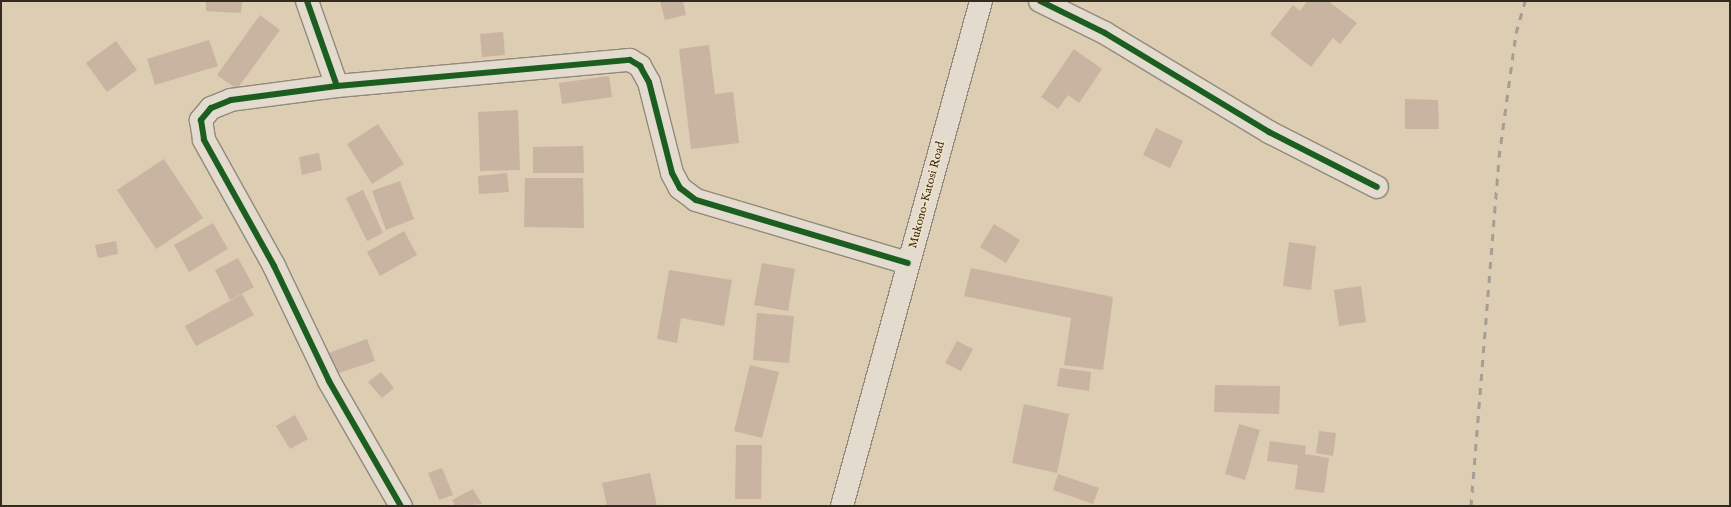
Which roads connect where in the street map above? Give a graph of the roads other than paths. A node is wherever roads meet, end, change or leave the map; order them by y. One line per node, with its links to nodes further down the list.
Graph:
1 (307, 1): 4 (street)
2 (981, 1): 6 (street, Mukono-Katosi Road)
3 (1040, 1): 5 (street)
4 (337, 86): 6 (street); 7 (street)
5 (1377, 187)
6 (908, 263): 8 (street, Mukono-Katosi Road)
7 (401, 506)
8 (842, 506)

